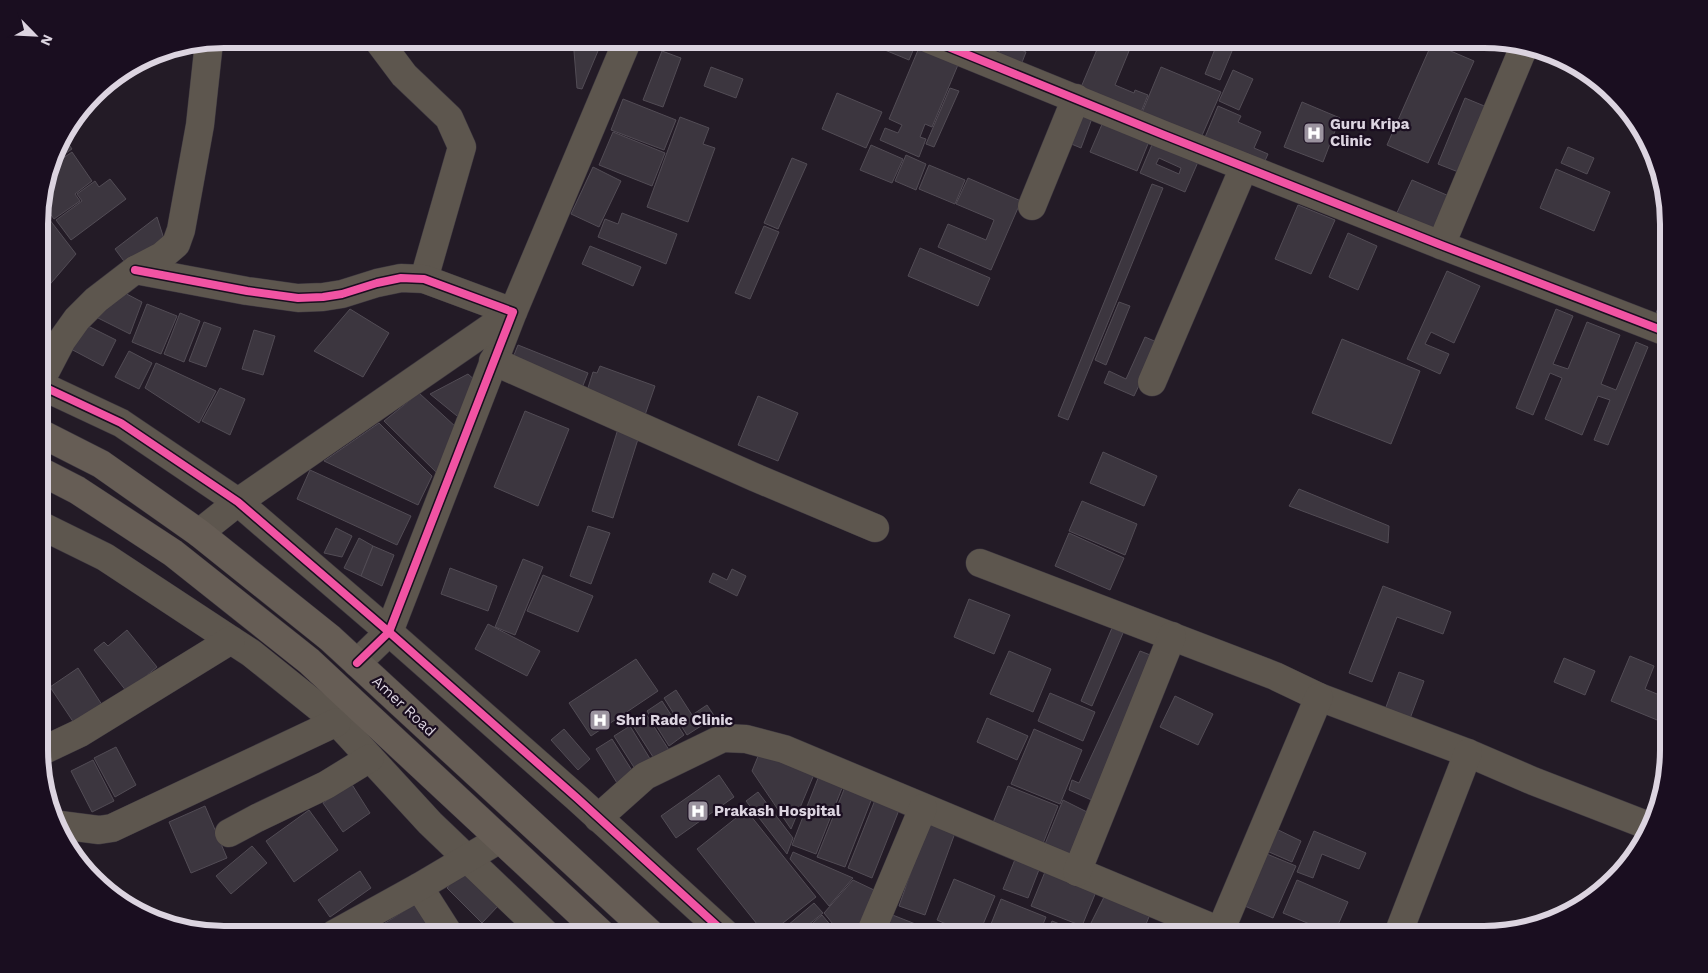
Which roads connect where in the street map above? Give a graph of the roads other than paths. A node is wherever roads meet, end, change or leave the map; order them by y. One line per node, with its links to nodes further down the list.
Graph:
1 (207, 48): 10 (street)
2 (384, 48): 11 (street)
3 (624, 48): 12 (street)
4 (951, 48): 6 (street)
5 (1522, 52): 9 (street)
6 (1076, 98): 7 (street); 8 (street)
7 (1244, 167): 9 (street); 16 (street)
8 (1032, 206)
9 (1441, 245): 13 (street)
10 (135, 270): 11 (street); 15 (street)
11 (424, 279): 12 (street)
12 (513, 312): 14 (street); 20 (street)
13 (1660, 330)
14 (493, 361): 21 (street); 25 (street)
15 (48, 367)
16 (1152, 382)
17 (48, 387): 20 (street)
18 (48, 437): 23 (highway, Amer Road)
19 (48, 475): 39 (highway)
20 (238, 502): 23 (street); 25 (street)
21 (875, 528)
22 (48, 529): 27 (street)
23 (200, 533): 28 (highway, Amer Road)
24 (980, 563): 26 (street)
25 (389, 632): 28 (street); 35 (street)
26 (1172, 636): 29 (street); 41 (street)
27 (231, 640): 30 (street); 31 (street)
28 (357, 664): 51 (highway, Amer Road)
29 (1319, 696): 32 (street); 45 (street)
30 (337, 722): 33 (street); 37 (street)
31 (48, 748)
32 (1468, 753): 36 (street); 46 (street)
33 (370, 758): 38 (street); 40 (street)
34 (923, 808): 35 (street); 41 (street); 43 (street)
35 (598, 818): 52 (street)
36 (1644, 824)
37 (65, 826)
38 (229, 833)
39 (500, 839): 40 (street); 50 (highway)
40 (466, 859): 42 (street); 49 (street)
41 (1077, 872): 44 (street)
42 (419, 887): 47 (street); 48 (street)
43 (874, 925)
44 (1202, 925)
45 (1223, 925)
46 (1401, 925)
47 (349, 926)
48 (444, 926)
49 (537, 926)
50 (593, 926)
51 (642, 926)
52 (717, 926)

